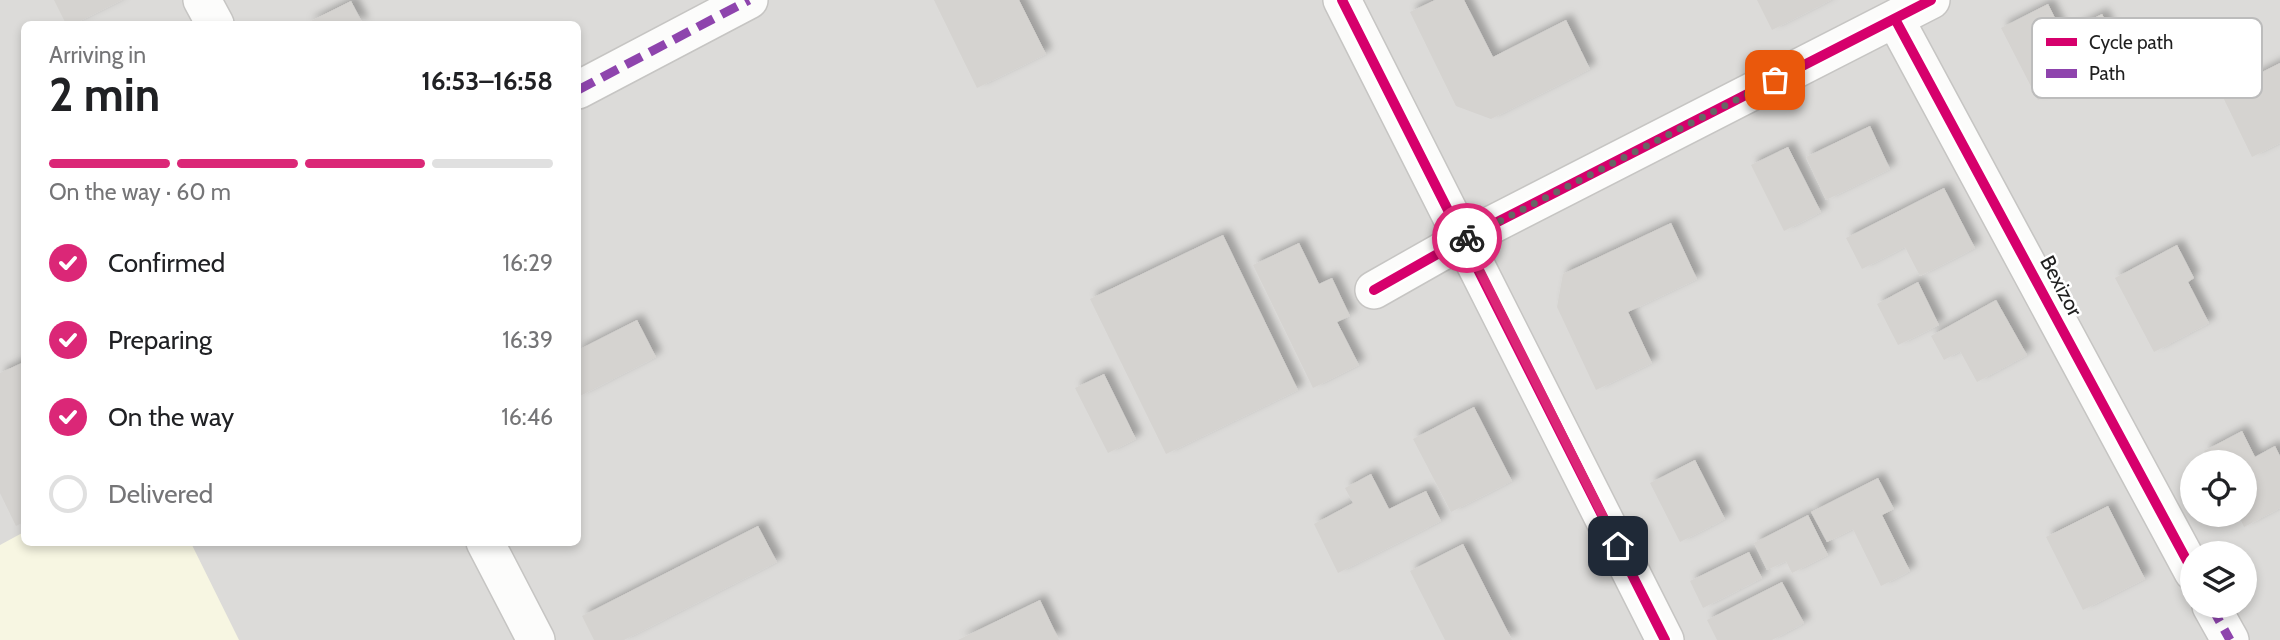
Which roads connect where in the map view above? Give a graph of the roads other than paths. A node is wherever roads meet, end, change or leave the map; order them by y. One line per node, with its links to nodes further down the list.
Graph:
1 (202, 0): 6 (street)
2 (749, 0): 7 (street)
3 (1342, 0): 8 (street)
4 (1931, 0): 5 (street)
5 (1895, 19): 8 (street); 11 (street, Bexizor)
6 (213, 21)
7 (581, 88)
8 (1464, 239): 9 (street); 14 (street)
9 (1374, 290)
10 (487, 546): 13 (street)
11 (2180, 548)
12 (2218, 618): 15 (street)
13 (536, 640)
14 (1665, 640)
15 (2230, 640)

